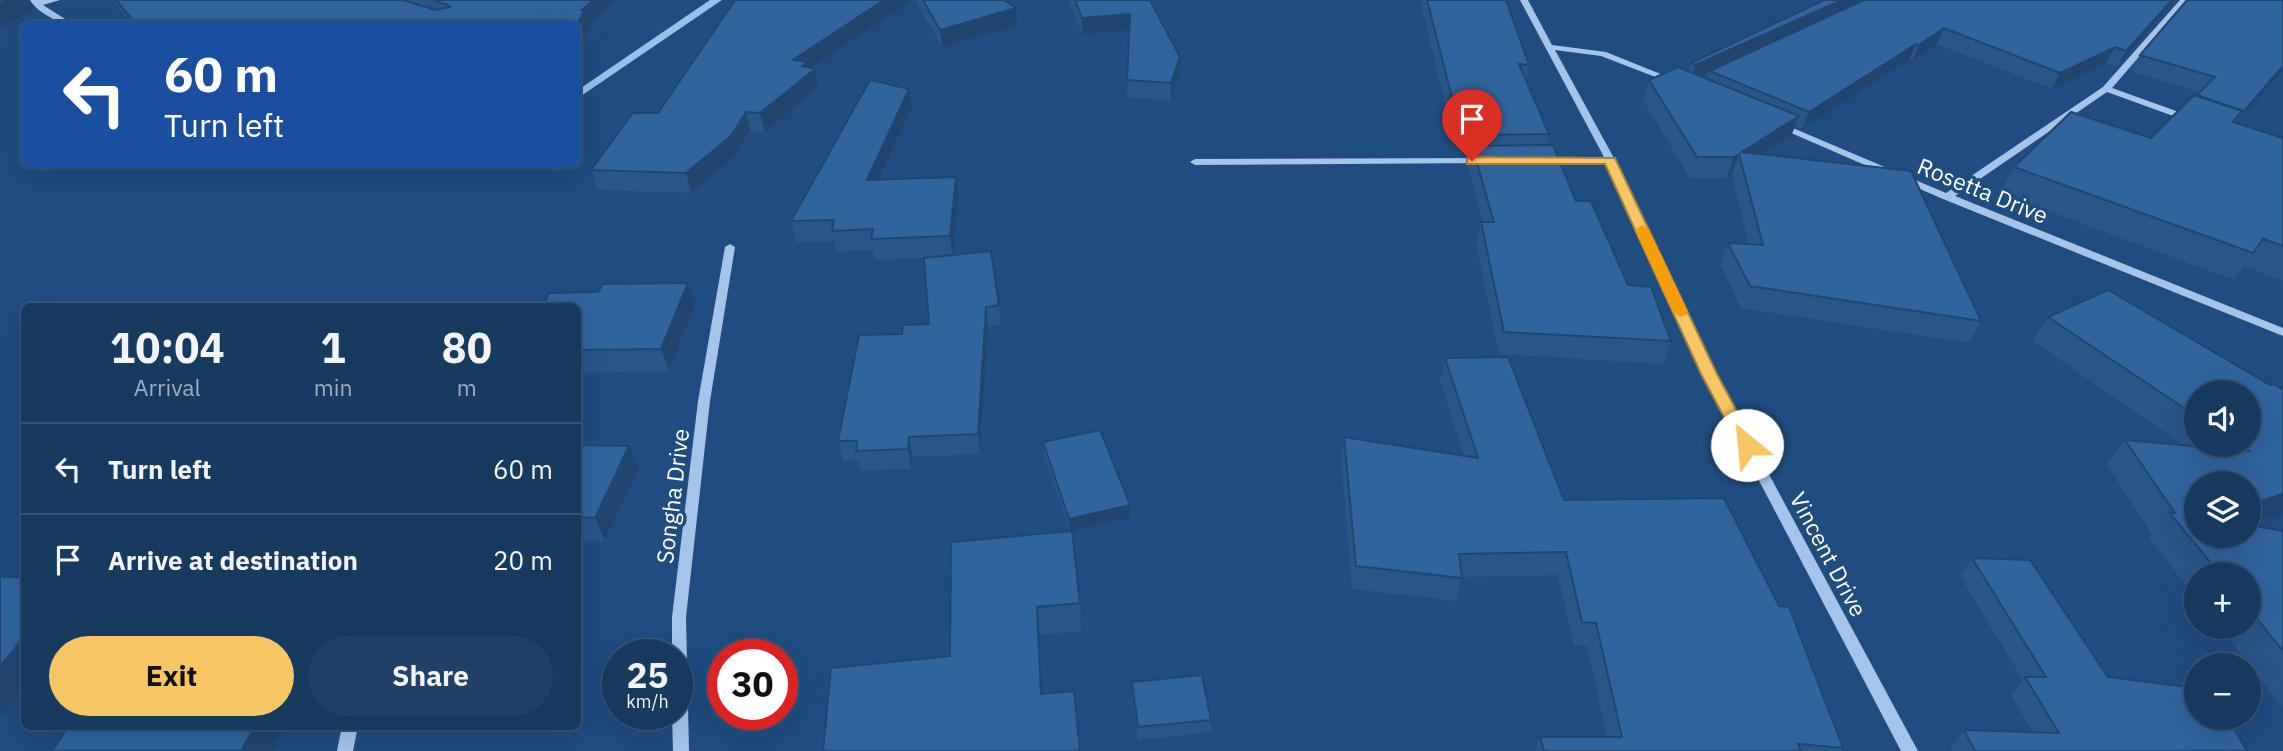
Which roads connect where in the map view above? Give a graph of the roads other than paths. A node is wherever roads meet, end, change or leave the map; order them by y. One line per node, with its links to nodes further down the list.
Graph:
1 (56, 0): 4 (street)
2 (1524, 0): 6 (street, Vincent Drive)
3 (2184, 0): 8 (street)
4 (35, 2): 5 (street)
5 (64, 21)
6 (1550, 47): 7 (street); 11 (street, Vincent Drive)
7 (1690, 87)
8 (2106, 89): 10 (street); 15 (street)
9 (1763, 119): 15 (street, Rosetta Drive)
10 (2195, 120)
11 (1610, 160): 13 (street); 21 (street, Vincent Drive)
12 (1499, 161): 14 (street)
13 (1527, 161)
14 (1195, 162)
15 (1947, 197): 17 (street, Rosetta Drive)
16 (730, 247): 20 (street, Songha Drive)
17 (2283, 332)
18 (350, 730): 19 (street)
19 (345, 751)
20 (681, 751)
21 (1910, 751)

